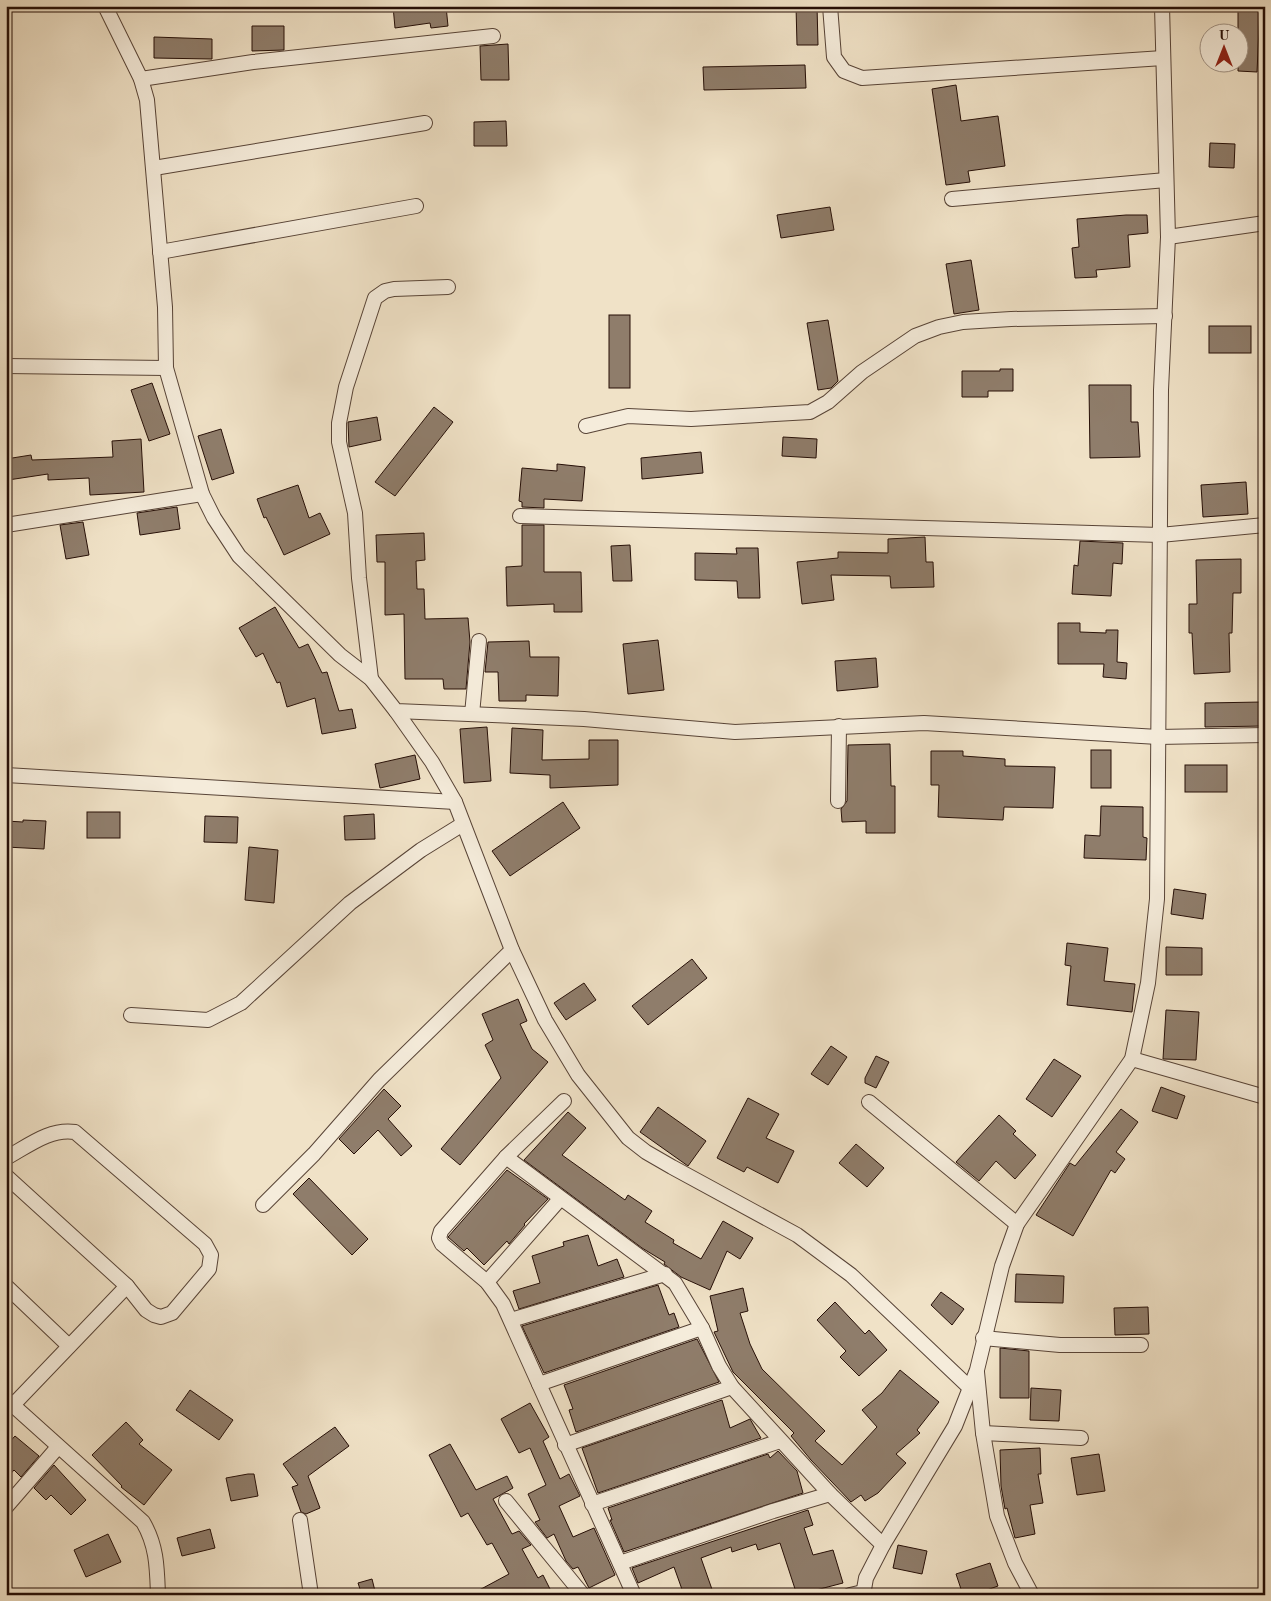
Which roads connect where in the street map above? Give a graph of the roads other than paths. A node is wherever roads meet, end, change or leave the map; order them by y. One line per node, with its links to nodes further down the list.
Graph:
1 (105, 6): 6 (street)
2 (830, 6): 5 (street)
3 (1162, 6): 5 (street)
4 (493, 36): 6 (street)
5 (1163, 58): 9 (street)
6 (141, 79): 8 (street)
7 (425, 123): 8 (street)
8 (154, 168): 14 (street)
9 (1166, 180): 10 (street); 13 (street)
10 (952, 199)
11 (416, 206): 14 (street)
12 (1265, 223): 13 (street)
13 (1168, 237): 16 (street)
14 (160, 252): 18 (street)
15 (448, 287): 26 (street)
16 (1166, 316): 19 (street); 24 (street)
17 (6, 366): 18 (street)
18 (166, 368): 20 (street)
19 (586, 426)
20 (202, 494): 22 (street); 26 (street)
21 (520, 516): 24 (street)
22 (6, 525)
23 (1265, 525): 24 (street)
24 (1160, 536): 31 (street)
25 (479, 641): 28 (street)
26 (371, 679): 27 (street)
27 (396, 711): 28 (street); 34 (street)
28 (472, 714): 29 (street)
29 (838, 726): 31 (street); 33 (street)
30 (1265, 735): 31 (street)
31 (1158, 737): 38 (street)
32 (6, 775): 34 (street)
33 (838, 801)
34 (455, 802): 35 (street)
35 (463, 824): 36 (street); 37 (street)
36 (512, 950): 46 (street); 60 (street)
37 (131, 1015)
38 (1132, 1059): 39 (street); 47 (street)
39 (1265, 1097)
40 (564, 1101): 42 (street)
41 (869, 1102): 47 (street)
42 (506, 1157): 45 (street); 49 (street)
43 (6, 1158): 51 (street)
44 (6, 1176): 51 (street)
45 (560, 1199): 48 (street); 49 (street)
46 (263, 1205)
47 (1017, 1224): 54 (street)
48 (665, 1274): 52 (street); 53 (street)
49 (487, 1282): 52 (street)
50 (6, 1286): 56 (street)
51 (127, 1286): 56 (street)
52 (511, 1320): 58 (street)
53 (702, 1328): 58 (street); 59 (street)
54 (983, 1338): 55 (street); 57 (street)
55 (1141, 1345)
56 (69, 1346): 61 (street)
57 (977, 1370): 60 (street); 62 (street)
58 (539, 1384): 65 (street)
59 (732, 1387): 64 (street); 65 (street)
60 (970, 1388): 72 (street)
61 (9, 1402): 66 (street)
62 (984, 1433): 63 (street); 79 (street)
63 (1081, 1438)
64 (780, 1441): 67 (street); 69 (street)
65 (565, 1445): 69 (street)
66 (58, 1447): 70 (street); 75 (street)
67 (830, 1494): 72 (street); 73 (street)
68 (506, 1501): 77 (street)
69 (592, 1504): 73 (street)
70 (6, 1507)
71 (300, 1520): 76 (street)
72 (882, 1545): 74 (street)
73 (620, 1563): 78 (street)
74 (859, 1594)
75 (158, 1595)
76 (311, 1595)
77 (584, 1595)
78 (634, 1595)
79 (1032, 1595)

